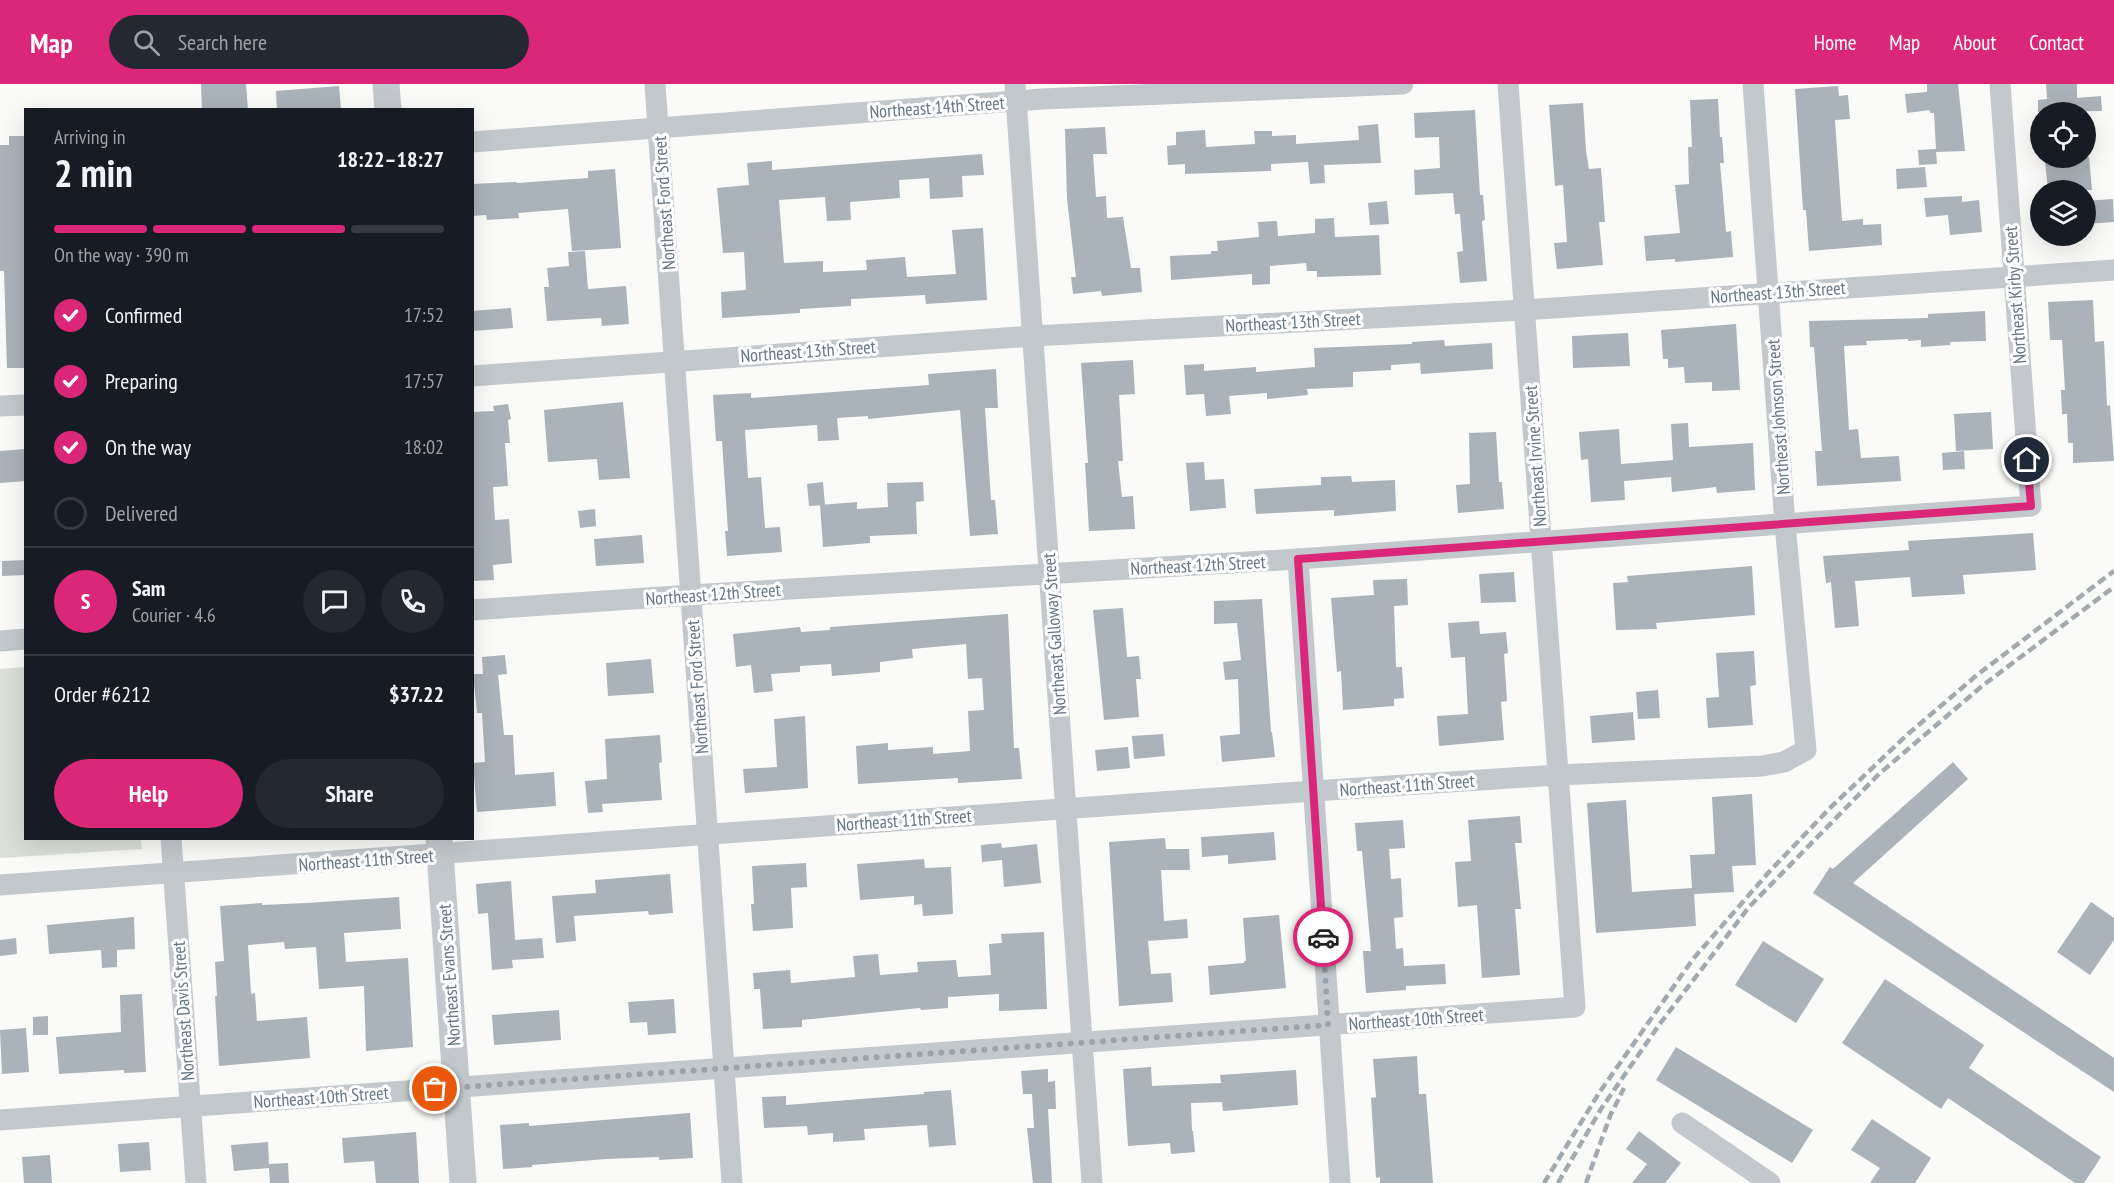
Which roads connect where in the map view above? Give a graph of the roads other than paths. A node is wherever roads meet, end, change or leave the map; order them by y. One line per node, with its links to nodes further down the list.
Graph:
1 (386, 84): 8 (street)
2 (655, 84): 9 (street, Northeast Ford Street)
3 (1403, 84): 7 (street, Northeast 14th Street)
4 (1508, 84): 14 (street, Northeast Irvine Street)
5 (1753, 84): 13 (street, Northeast Johnson Street)
6 (2000, 84): 12 (street, Northeast Kirby Street)
7 (1016, 93): 9 (street, Northeast 14th Street); 15 (street, Northeast Galloway Street)
8 (388, 108)
9 (658, 129): 10 (street, Northeast 14th Street); 16 (street, Northeast Ford Street)
10 (474, 142)
11 (2114, 270): 12 (street, Northeast 13th Street)
12 (2014, 276): 13 (street, Northeast 13th Street); 20 (street, Northeast Kirby Street)
13 (1769, 292): 14 (street, Northeast 13th Street); 21 (street, Northeast Johnson Street)
14 (1524, 310): 15 (street, Northeast 13th Street); 22 (street, Northeast Irvine Street)
15 (1033, 336): 16 (street, Northeast 13th Street); 24 (street, Northeast Galloway Street)
16 (675, 360): 17 (street, Northeast 13th Street); 25 (street, Northeast Ford Street)
17 (474, 376)
18 (24, 405): 19 (street)
19 (0, 406)
20 (2031, 506): 21 (street, Northeast 12th Street)
21 (1785, 524): 22 (street, Northeast 12th Street); 29 (street, Northeast Johnson Street)
22 (1542, 543): 23 (street, Northeast 12th Street); 30 (street, Northeast Irvine Street)
23 (1298, 559): 24 (street, Northeast 12th Street); 31 (street)
24 (1050, 573): 25 (street, Northeast 12th Street); 32 (street, Northeast Galloway Street)
25 (691, 595): 26 (street, Northeast 12th Street); 33 (street, Northeast Ford Street)
26 (474, 610)
27 (24, 639): 28 (street)
28 (0, 641)
29 (1806, 750): 30 (street, Northeast 11th Street)
30 (1557, 775): 31 (street, Northeast 11th Street); 38 (street, Northeast Irvine Street)
31 (1314, 791): 32 (street, Northeast 11th Street); 39 (street)
32 (1066, 809): 33 (street, Northeast 11th Street); 40 (street, Northeast Galloway Street)
33 (708, 834): 35 (street, Northeast 11th Street); 41 (street, Northeast Ford Street)
34 (171, 840): 36 (street, Northeast Davis Street)
35 (440, 847): 36 (street, Northeast 11th Street); 42 (street, Northeast Evans Street)
36 (174, 873): 37 (street, Northeast 11th Street); 43 (street, Northeast Davis Street)
37 (0, 885)
38 (1575, 1007): 39 (street, Northeast 10th Street)
39 (1328, 1025): 40 (street, Northeast 10th Street); 50 (street)
40 (1083, 1042): 41 (street, Northeast 10th Street); 49 (street, Northeast Galloway Street)
41 (724, 1068): 42 (street, Northeast 10th Street); 48 (street, Northeast Ford Street)
42 (457, 1087): 43 (street, Northeast 10th Street); 47 (street, Northeast Evans Street)
43 (190, 1106): 44 (street, Northeast 10th Street); 46 (street, Northeast Davis Street)
44 (0, 1120)
45 (1682, 1123): 51 (street)
46 (196, 1183)
47 (464, 1183)
48 (732, 1183)
49 (1092, 1183)
50 (1340, 1183)
51 (1770, 1183)

